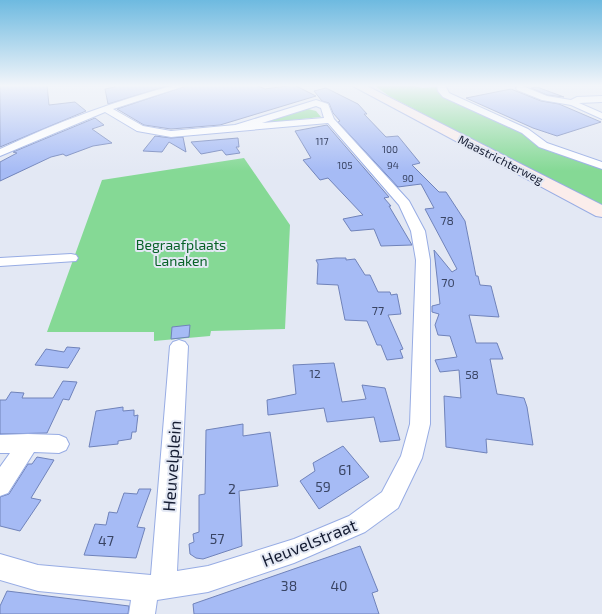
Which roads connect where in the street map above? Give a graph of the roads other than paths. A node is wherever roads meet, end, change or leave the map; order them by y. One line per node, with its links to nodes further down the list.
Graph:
1 (89, 114): 9 (street)
2 (113, 114): 8 (street)
3 (282, 114): 8 (street, Heuvelstraat)
4 (328, 114): 7 (street, Heuvelstraat)
5 (412, 114): 11 (main road, Maastrichterweg)
6 (487, 114): 10 (street)
7 (330, 120): 8 (street); 20 (street, Heuvelstraat)
8 (237, 128)
9 (0, 153)
10 (602, 166)
11 (602, 212)
12 (71, 258): 13 (street)
13 (0, 262)
14 (179, 346): 20 (street, Heuvelplein)
15 (0, 444): 16 (street)
16 (28, 444): 17 (street); 18 (street)
17 (59, 444)
18 (0, 486)
19 (0, 568): 20 (street, Heuvelstraat)
20 (150, 596)

